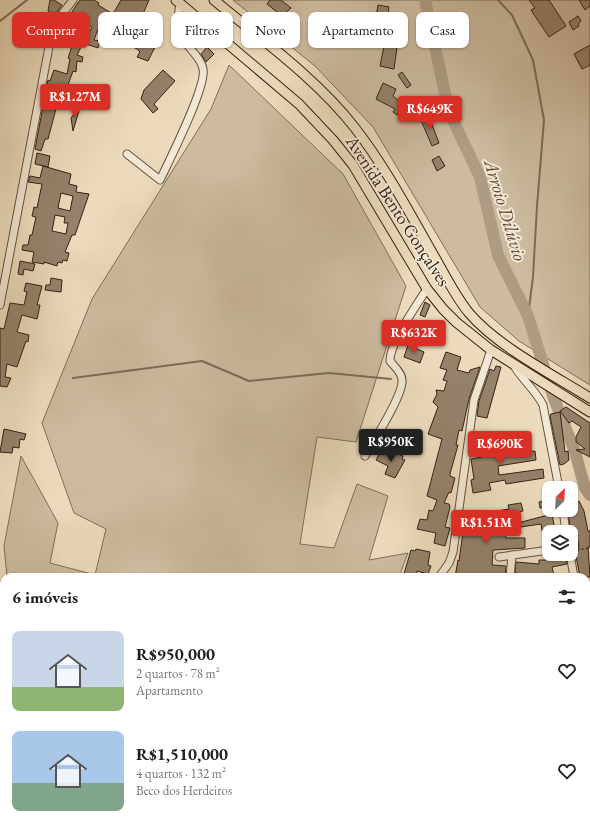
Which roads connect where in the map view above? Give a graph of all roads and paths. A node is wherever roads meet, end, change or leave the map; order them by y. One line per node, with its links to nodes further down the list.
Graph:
1 (74, 0): 6 (street)
2 (214, 0): 9 (main road, Avenida Bento Gonçalves)
3 (178, 2): 4 (street); 5 (main road, Avenida Bento Gonçalves)
4 (127, 154)
5 (427, 289): 7 (main road, Avenida Bento Gonçalves); 11 (street)
6 (0, 306)
7 (491, 350): 8 (main road, Avenida Bento Gonçalves); 19 (street)
8 (513, 363): 10 (main road, Avenida Bento Gonçalves); 12 (street)
9 (590, 398)
10 (590, 412)
11 (365, 456)
12 (558, 481)
13 (590, 548): 14 (path)
14 (578, 550)
15 (542, 551): 16 (street)
16 (512, 555): 17 (street); 20 (street)
17 (499, 557)
18 (571, 561): 21 (street)
19 (442, 573)
20 (510, 573)
21 (573, 573)

